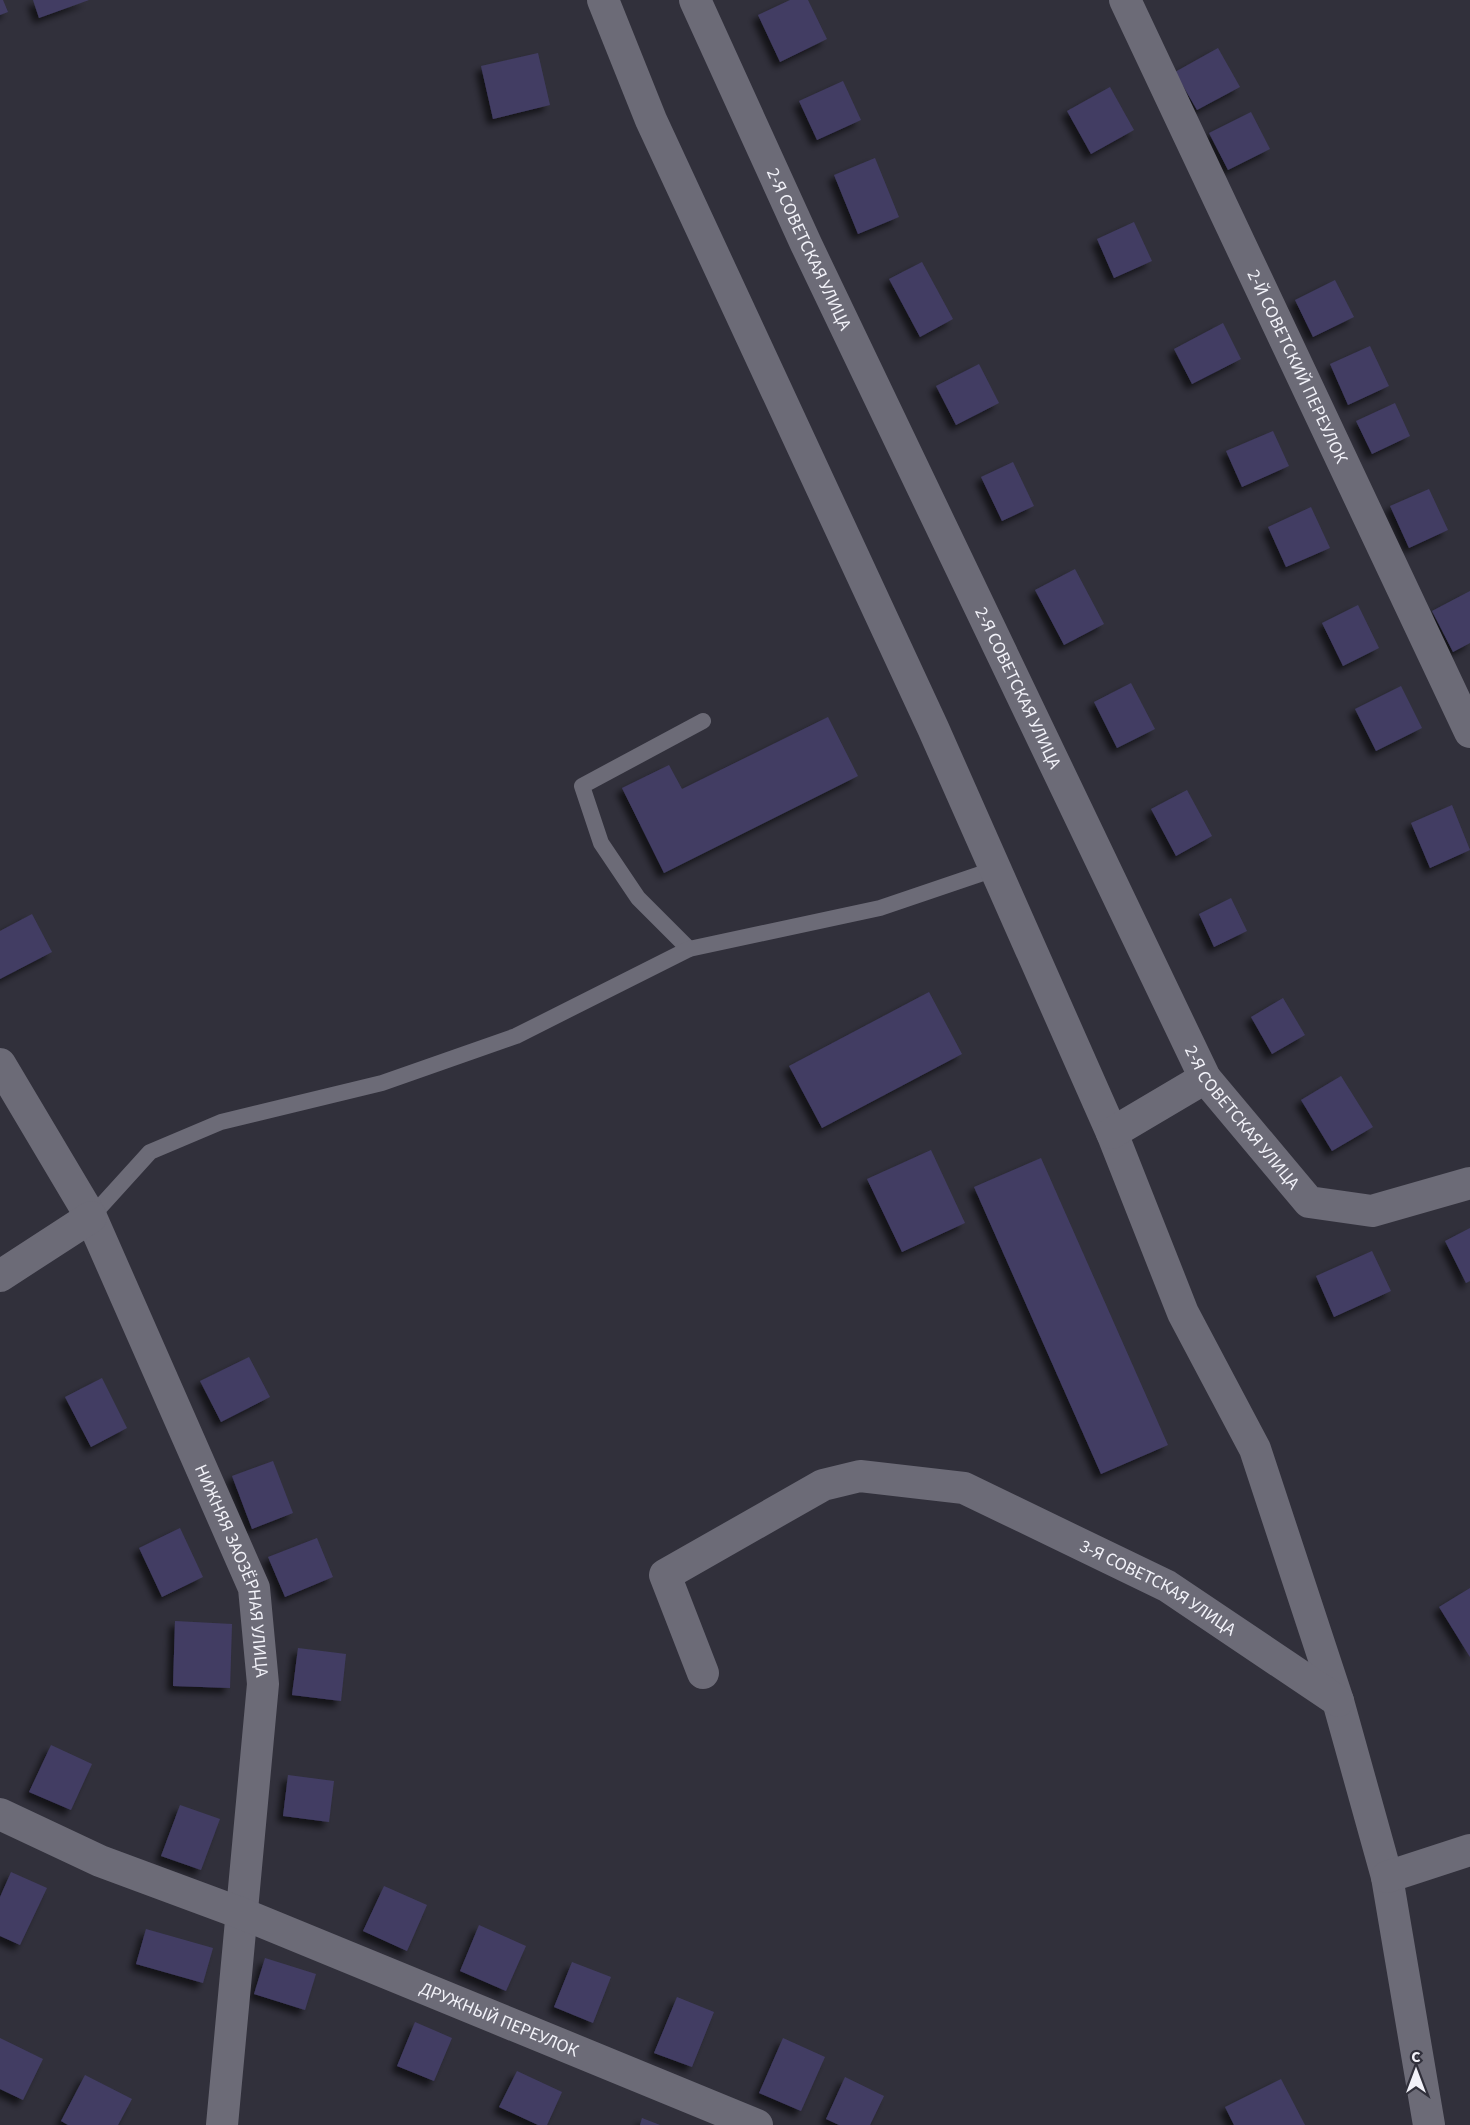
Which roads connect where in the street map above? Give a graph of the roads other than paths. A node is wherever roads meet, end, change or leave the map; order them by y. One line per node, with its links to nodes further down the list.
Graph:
1 (603, 0): 6 (street)
2 (695, 0): 9 (street, 2-Я СОВЕТСКАЯ УЛИЦА)
3 (1125, 0): 5 (street, 2-Й СОВЕТСКИЙ ПЕРЕУЛОК)
4 (703, 721): 7 (lane)
5 (1470, 732)
6 (995, 869): 7 (lane); 10 (street)
7 (688, 950): 12 (lane)
8 (0, 1064): 12 (street, НИЖНЯЯ ЗАОЗЁРНАЯ УЛИЦА)
9 (1205, 1078): 10 (street); 11 (street, 2-Я СОВЕТСКАЯ УЛИЦА)
10 (1112, 1133): 15 (street)
11 (1470, 1183)
12 (91, 1216): 13 (street); 19 (street, НИЖНЯЯ ЗАОЗЁРНАЯ УЛИЦА)
13 (0, 1276)
14 (703, 1672): 15 (street, 3-Я СОВЕТСКАЯ УЛИЦА)
15 (1338, 1701): 18 (street)
16 (0, 1814): 19 (street, ДРУЖНЫЙ ПЕРЕУЛОК)
17 (1470, 1850): 18 (street)
18 (1387, 1877): 22 (street)
19 (243, 1914): 20 (street, НИЖНЯЯ ЗАОЗЁРНАЯ УЛИЦА); 21 (street, ДРУЖНЫЙ ПЕРЕУЛОК)
20 (222, 2125)
21 (757, 2125)
22 (1429, 2125)

